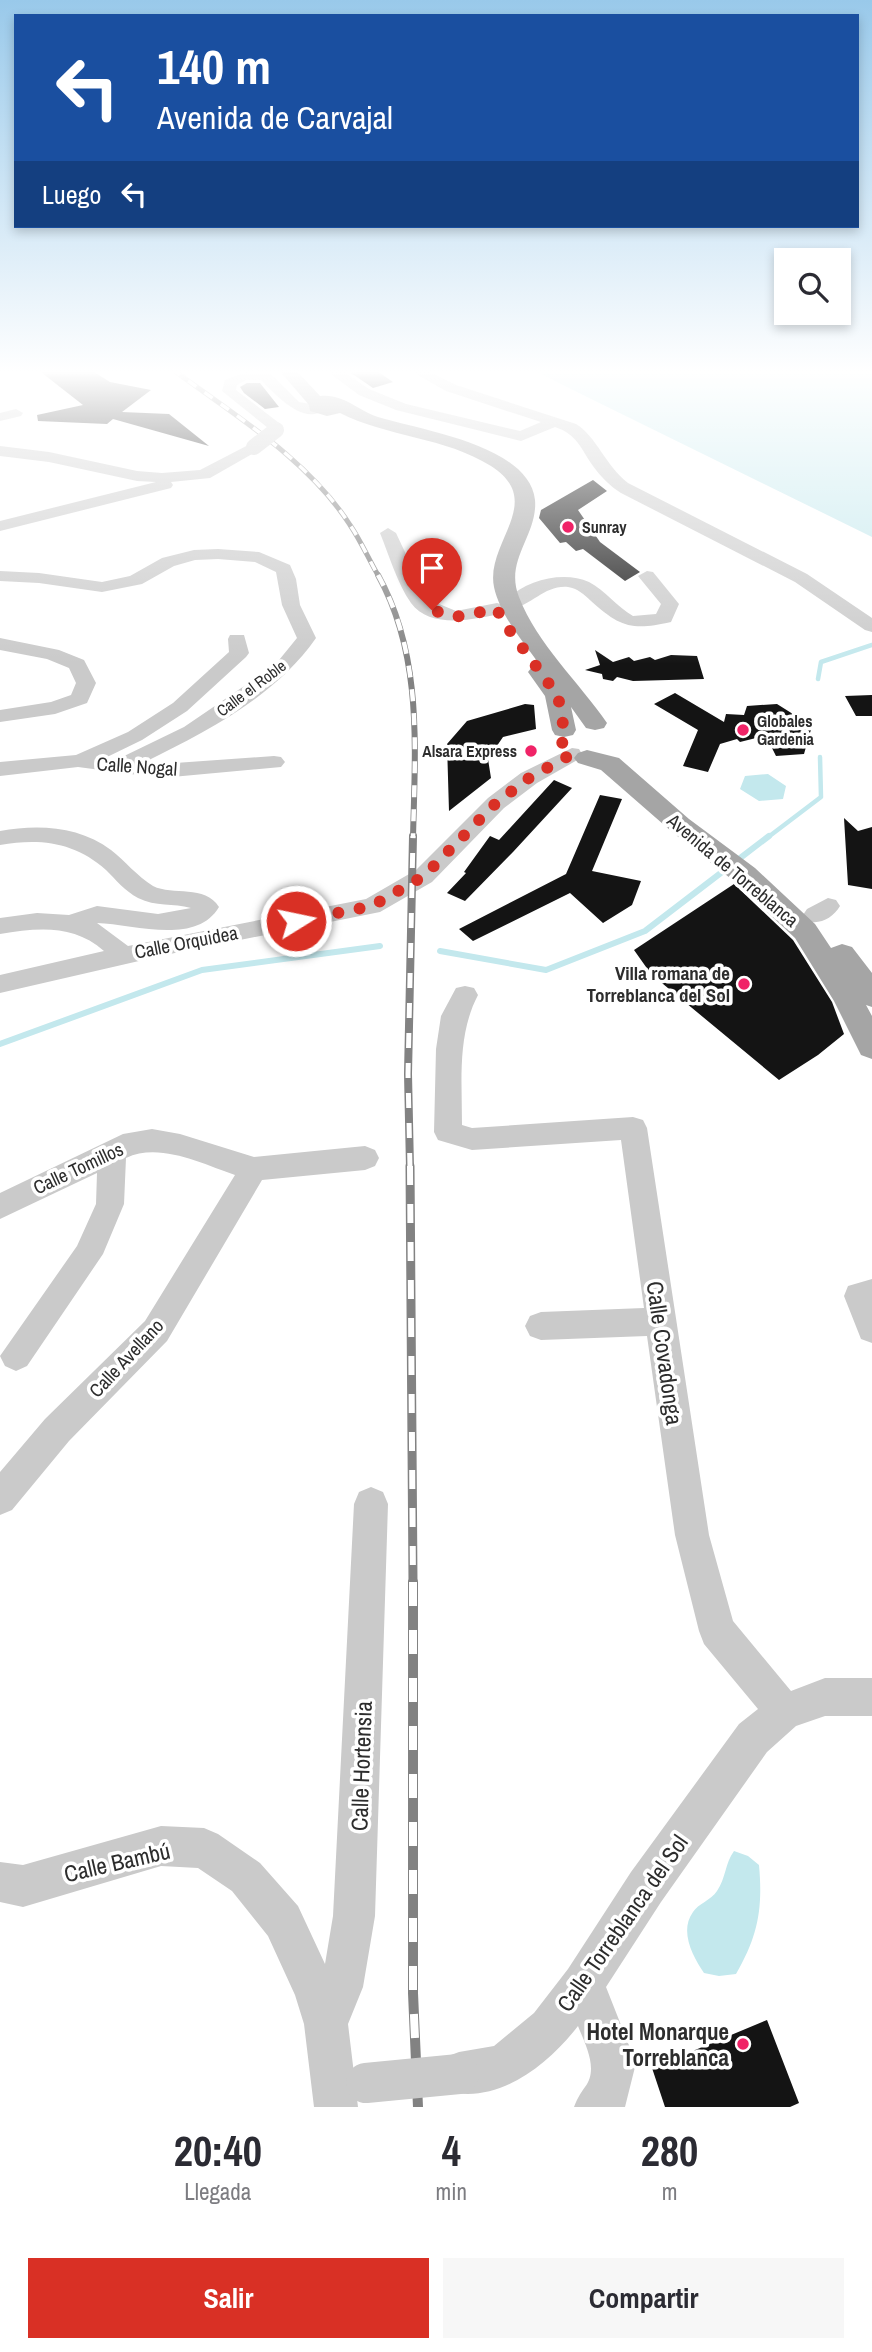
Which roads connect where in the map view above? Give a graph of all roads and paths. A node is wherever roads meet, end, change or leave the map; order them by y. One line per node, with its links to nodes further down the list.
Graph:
1 (65, 467): 8 (street)
2 (100, 467): 8 (street)
3 (218, 467): 7 (street)
4 (486, 467): 13 (main road)
5 (601, 467): 15 (street)
6 (615, 467): 14 (street)
7 (204, 475): 8 (street); 9 (street)
8 (137, 476)
9 (0, 526)
10 (388, 533): 13 (street)
11 (0, 576): 24 (street, Calle el Roble)
12 (647, 576): 13 (street)
13 (505, 606): 19 (main road); 20 (main road, Avenida de Torreblanca)
14 (872, 615)
15 (872, 626)
16 (237, 639): 22 (street)
17 (0, 644): 18 (street)
18 (0, 716)
19 (564, 730): 20 (main road); 21 (main road)
20 (612, 737): 21 (main road); 27 (main road, Avenida de Torreblanca)
21 (580, 756): 27 (main road, Avenida de Torreblanca); 31 (street, Calle Orquidea)
22 (78, 761): 24 (street, Calle Nogal); 25 (street, Calle Nogal)
23 (274, 762): 24 (street, Calle Nogal)
24 (123, 765)
25 (0, 769)
26 (0, 838): 29 (street)
27 (728, 852): 28 (main road, Avenida de Torreblanca)
28 (753, 871): 34 (main road, Avenida de Torreblanca); 35 (main road, Avenida de Torreblanca)
29 (69, 923): 30 (street); 31 (street)
30 (0, 926)
31 (123, 955): 32 (street, Calle Orquidea)
32 (0, 984)
33 (465, 995): 41 (street, Calle Covadonga)
34 (872, 996)
35 (872, 1047)
36 (112, 1153): 38 (street, Calle Tomillos); 39 (street, Calle Tomillos); 44 (street)
37 (365, 1158): 38 (street, Calle Tomillos)
38 (254, 1169): 45 (street, Calle Avellano)
39 (0, 1207)
40 (865, 1294): 43 (street)
41 (661, 1321): 42 (street); 48 (street, Calle Covadonga)
42 (541, 1326)
43 (872, 1329)
44 (16, 1356)
45 (0, 1498)
46 (371, 1504): 51 (street, Calle Hortensia)
47 (872, 1697): 48 (street, Calle Torreblanca del Sol)
48 (784, 1712): 50 (street, Calle Torreblanca del Sol)
49 (0, 1882): 51 (street, Calle Bambú)
50 (583, 1984): 52 (street, Calle Torreblanca del Sol, bridge); 53 (street)
51 (326, 2024): 52 (street, Calle Bambú)
52 (345, 2092)
53 (596, 2107)

